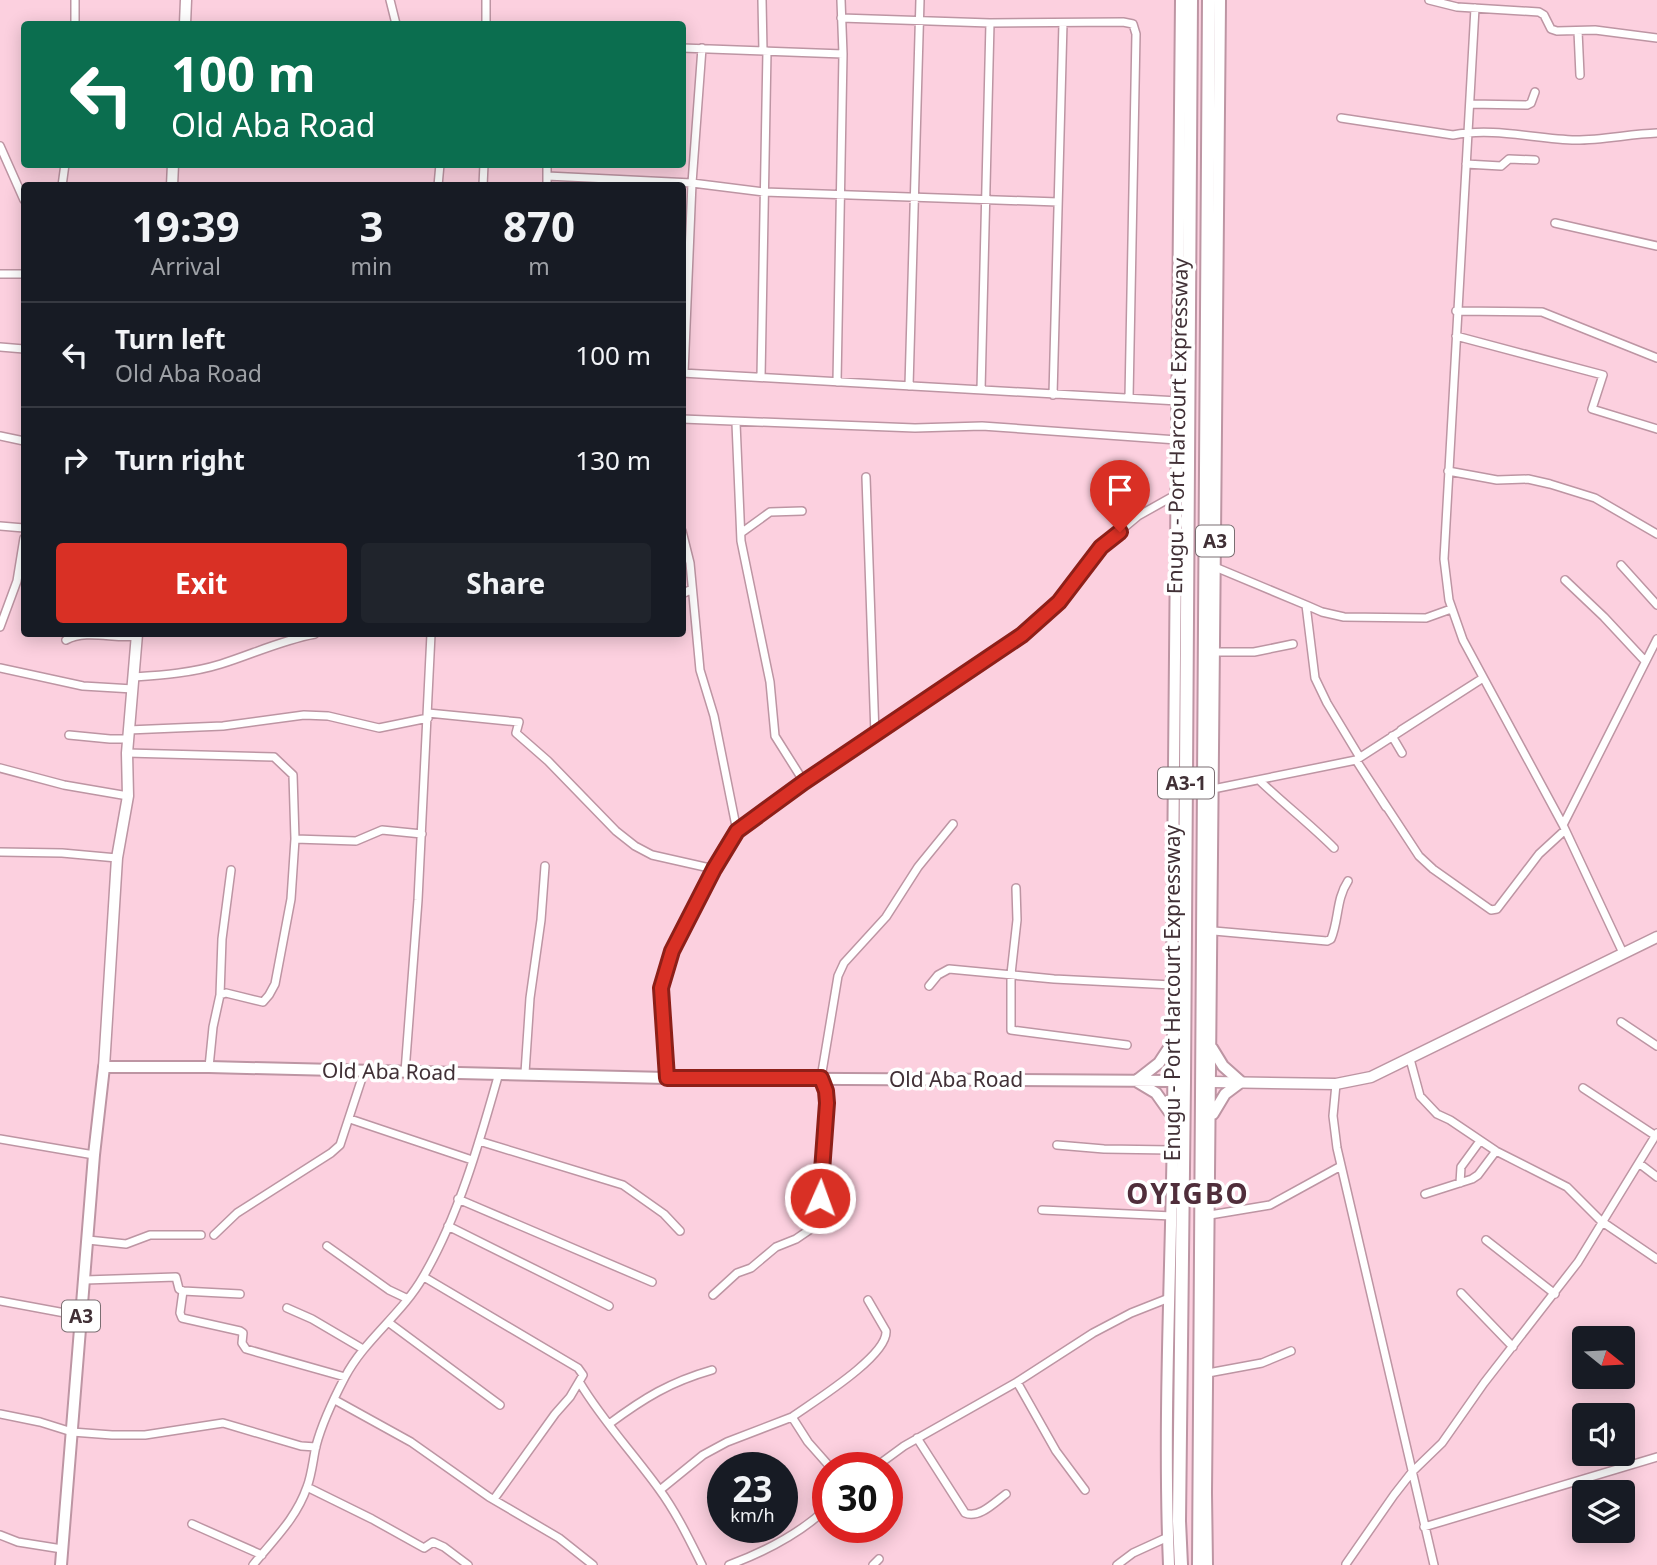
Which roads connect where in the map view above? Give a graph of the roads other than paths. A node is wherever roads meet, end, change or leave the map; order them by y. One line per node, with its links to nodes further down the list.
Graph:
1 (75, 0): 15 (street)
2 (186, 0): 16 (street)
3 (390, 0): 17 (street)
4 (486, 0): 18 (street)
5 (762, 0): 26 (street)
6 (841, 0): 14 (street)
7 (920, 0): 19 (street)
8 (1181, 0): 68 (main road, Enugu - Port Harcourt Expressway / A3)
9 (1191, 0): 45 (highway, Enugu - Port Harcourt Expressway / A3-1)
10 (1209, 0): 46 (highway, Enugu - Port Harcourt Expressway / A3-1)
11 (1220, 0): 86 (main road, Enugu - Port Harcourt Expressway / A3)
12 (1429, 0): 13 (street)
13 (1475, 8): 22 (street); 30 (street)
14 (841, 18): 19 (street); 27 (street)
15 (75, 21)
16 (185, 21)
17 (395, 21)
18 (486, 21)
19 (919, 21): 20 (street); 48 (street)
20 (990, 23): 21 (street); 49 (street)
21 (1063, 23): 50 (street); 67 (street)
22 (1578, 31): 23 (street); 28 (street)
23 (1657, 38)
24 (686, 47): 25 (street)
25 (702, 48): 26 (street); 42 (street)
26 (765, 51): 27 (street); 43 (street)
27 (843, 54): 47 (street)
28 (1580, 75)
29 (1535, 92): 30 (street)
30 (1469, 104): 32 (street)
31 (1341, 118): 32 (street)
32 (1468, 132): 33 (street); 36 (street)
33 (1657, 133)
34 (1, 149): 44 (street)
35 (1535, 160): 36 (street)
36 (1466, 164): 56 (street)
37 (547, 168): 38 (street)
38 (547, 176): 39 (street); 40 (street)
39 (547, 182)
40 (671, 182)
41 (686, 183): 42 (street)
42 (692, 183): 43 (street); 55 (street)
43 (764, 192): 47 (street); 62 (street)
44 (21, 193)
45 (1189, 193): 46 (highway); 222 (highway, Enugu - Port Harcourt Expressway / A3-1)
46 (1208, 193): 249 (highway, Enugu - Port Harcourt Expressway / A3-1)
47 (841, 196): 48 (street); 63 (street)
48 (914, 197): 49 (street); 64 (street)
49 (985, 201): 50 (street); 65 (street)
50 (1058, 202): 66 (street)
51 (1555, 223): 52 (street)
52 (1657, 246)
53 (0, 274): 54 (street)
54 (21, 274)
55 (686, 310)
56 (1456, 311): 57 (street); 60 (street)
57 (1455, 336): 71 (street); 75 (street)
58 (0, 347): 59 (street)
59 (21, 349)
60 (1657, 358)
61 (686, 373): 62 (street)
62 (761, 377): 63 (street)
63 (837, 382): 64 (street)
64 (909, 386): 65 (street)
65 (981, 390): 66 (street)
66 (1053, 395): 67 (street)
67 (1129, 398): 68 (street)
68 (1178, 401): 74 (main road, Enugu - Port Harcourt Expressway / A3)
69 (686, 419): 70 (street)
70 (736, 423): 74 (street); 81 (street)
71 (1657, 429)
72 (0, 436): 73 (street)
73 (21, 440)
74 (1177, 440): 77 (main road, Enugu - Port Harcourt Expressway / A3)
75 (1448, 471): 82 (street); 92 (street)
76 (866, 477): 110 (street)
77 (1177, 494): 110 (street); 137 (main road, Enugu - Port Harcourt Expressway / A3)
78 (802, 511): 81 (street)
79 (0, 526): 80 (street)
80 (21, 528)
81 (741, 533): 117 (street)
82 (1657, 534)
83 (686, 554): 88 (street)
84 (21, 556): 93 (street)
85 (1621, 565): 91 (street)
86 (1215, 567): 90 (street); 101 (main road, Enugu - Port Harcourt Expressway / A3)
87 (1564, 580): 102 (street)
88 (692, 589): 89 (street); 122 (street)
89 (686, 592)
90 (1306, 605): 92 (street); 114 (street)
91 (1657, 605)
92 (1451, 609): 105 (street)
93 (0, 628)
94 (71, 637): 99 (street)
95 (136, 637): 104 (street)
96 (302, 637): 104 (street)
97 (431, 637): 107 (street)
98 (1657, 639): 102 (street)
99 (66, 640)
100 (1293, 644): 101 (street)
101 (1215, 652): 118 (main road, Enugu - Port Harcourt Expressway / A3)
102 (1645, 661): 121 (street)
103 (0, 668): 106 (street)
104 (134, 677): 106 (street)
105 (1483, 678): 111 (street); 121 (street)
106 (133, 689): 109 (street)
107 (428, 715): 109 (street); 123 (street); 129 (street)
108 (69, 735): 109 (street)
109 (128, 735): 112 (street)
110 (875, 735): 117 (street)
111 (1392, 736): 113 (street); 114 (street)
112 (127, 753): 119 (street); 124 (street)
113 (1402, 753)
114 (1357, 758): 116 (street); 121 (street)
115 (0, 768): 119 (street)
116 (1259, 781): 118 (street); 125 (street)
117 (804, 782): 122 (street)
118 (1213, 789): 133 (main road, Enugu - Port Harcourt Expressway / A3)
119 (128, 796): 127 (street)
120 (953, 824): 153 (street)
121 (1564, 828): 135 (street)
122 (737, 831): 129 (street)
123 (422, 834): 124 (street); 149 (street)
124 (295, 839): 139 (street)
125 (1334, 848)
126 (0, 852): 127 (street)
127 (117, 858): 146 (street)
128 (545, 866): 151 (street)
129 (714, 869): 152 (street)
130 (231, 870): 139 (street)
131 (1348, 881): 133 (street)
132 (1016, 888): 136 (street)
133 (1214, 931): 144 (main road, Enugu - Port Harcourt Expressway / A3)
134 (1657, 937): 135 (street)
135 (1623, 953): 145 (street)
136 (1011, 974): 137 (street); 138 (street); 142 (street)
137 (1172, 985): 141 (main road, Enugu - Port Harcourt Expressway / A3)
138 (929, 986)
139 (220, 995): 147 (street)
140 (1621, 1022): 143 (street)
141 (1174, 1040): 154 (main road); 155 (main road, Enugu - Port Harcourt Expressway / A3)
142 (1127, 1045)
143 (1657, 1046)
144 (1212, 1048): 156 (main road, Enugu - Port Harcourt Expressway / A3); 157 (main road)
145 (1410, 1059): 158 (street); 165 (street)
146 (104, 1067): 147 (main road, Old Aba Road); 170 (main road, A3)
147 (209, 1067): 148 (main road, Old Aba Road)
148 (364, 1072): 149 (main road, Old Aba Road); 162 (street)
149 (405, 1072): 150 (main road, Old Aba Road)
150 (499, 1073): 151 (main road, Old Aba Road); 166 (street)
151 (525, 1073): 152 (main road, Old Aba Road)
152 (667, 1078): 153 (main road, Old Aba Road)
153 (821, 1078): 154 (main road, Old Aba Road); 197 (street)
154 (1136, 1081): 155 (main road, Old Aba Road); 160 (main road)
155 (1173, 1081): 160 (main road, Enugu - Port Harcourt Expressway / A3-1)
156 (1212, 1082): 157 (street); 161 (main road, Enugu - Port Harcourt Expressway)
157 (1241, 1082): 158 (street); 161 (main road)
158 (1336, 1084): 173 (street)
159 (1583, 1088): 163 (street)
160 (1173, 1116): 168 (main road, Enugu - Port Harcourt Expressway / A3-1)
161 (1212, 1117): 179 (main road, Enugu - Port Harcourt Expressway)
162 (350, 1119): 171 (street); 185 (street)
163 (1657, 1135): 172 (street)
164 (0, 1139): 170 (street)
165 (1480, 1140): 169 (street); 175 (street)
166 (479, 1141): 171 (street); 183 (street)
167 (1057, 1145): 168 (street)
168 (1171, 1150): 180 (main road, Enugu - Port Harcourt Expressway / A3-1)
169 (1496, 1151): 175 (street); 181 (street)
170 (94, 1155): 186 (main road, A3)
171 (472, 1160): 177 (street)
172 (1640, 1164): 174 (street); 181 (street)
173 (1341, 1166): 179 (street); 226 (street)
174 (1657, 1177)
175 (1460, 1183): 176 (street)
176 (1425, 1194)
177 (458, 1199): 182 (street); 192 (street)
178 (1042, 1210): 180 (street)
179 (1210, 1215): 210 (main road, Enugu - Port Harcourt Expressway)
180 (1172, 1216): 198 (main road, Enugu - Port Harcourt Expressway / A3-1)
181 (1601, 1221): 189 (street); 196 (street)
182 (448, 1226): 190 (street); 202 (street)
183 (680, 1231)
184 (201, 1235): 186 (street)
185 (214, 1235)
186 (88, 1240): 191 (main road, A3)
187 (1486, 1240): 196 (street)
188 (327, 1246): 199 (street)
189 (1657, 1259)
190 (424, 1277): 199 (street); 212 (street)
191 (85, 1280): 193 (street); 204 (main road, A3)
192 (652, 1282)
193 (183, 1291): 195 (street); 211 (street)
194 (1461, 1293): 206 (street)
195 (240, 1294)
196 (1555, 1294): 206 (street)
197 (713, 1295)
198 (1169, 1298): 213 (street); 222 (main road, Enugu - Port Harcourt Expressway / A3-1)
199 (408, 1299): 205 (street)
200 (868, 1300): 217 (street)
201 (0, 1301): 204 (street)
202 (609, 1307)
203 (287, 1308): 207 (street)
204 (81, 1316): 219 (main road, A3)
205 (388, 1322): 207 (street); 215 (street)
206 (1513, 1347): 226 (street)
207 (363, 1349): 211 (street)
208 (1291, 1351): 210 (street)
209 (712, 1370): 218 (street)
210 (1208, 1373): 250 (main road, Enugu - Port Harcourt Expressway)
211 (345, 1377): 214 (street)
212 (580, 1382): 218 (street); 231 (street)
213 (1017, 1382): 220 (street); 229 (street)
214 (335, 1400): 221 (street); 231 (street)
215 (500, 1405)
216 (0, 1414): 219 (street)
217 (792, 1417): 223 (street); 228 (street)
218 (609, 1424): 228 (street)
219 (72, 1432): 221 (street); 237 (main road, A3)
220 (917, 1438): 224 (street); 230 (street)
221 (316, 1447): 227 (street)
222 (1174, 1447): 236 (main road, Enugu - Port Harcourt Expressway / A3-1); 248 (highway, Enugu - Port Harcourt Expressway / A3-1)
223 (817, 1452)
224 (897, 1452)
225 (1657, 1457): 234 (street)
226 (1412, 1472): 234 (street); 239 (street)
227 (307, 1488): 238 (street); 242 (street)
228 (660, 1490): 244 (street)
229 (1085, 1490)
230 (1006, 1494)
231 (494, 1499): 243 (street)
232 (812, 1521): 245 (street)
233 (192, 1524): 238 (street)
234 (1424, 1527): 251 (street)
235 (0, 1535): 237 (street)
236 (1168, 1537): 246 (street); 247 (main road, Enugu - Port Harcourt Expressway / A3-1)
237 (62, 1549): 240 (main road, A3)
238 (261, 1555): 241 (street)
239 (1346, 1564)
240 (61, 1565)
241 (253, 1565)
242 (468, 1565)
243 (593, 1565)
244 (702, 1565)
245 (730, 1565)
246 (1117, 1565)
247 (1169, 1565)
248 (1181, 1565)
249 (1199, 1565)
250 (1207, 1565)
251 (1434, 1565)

